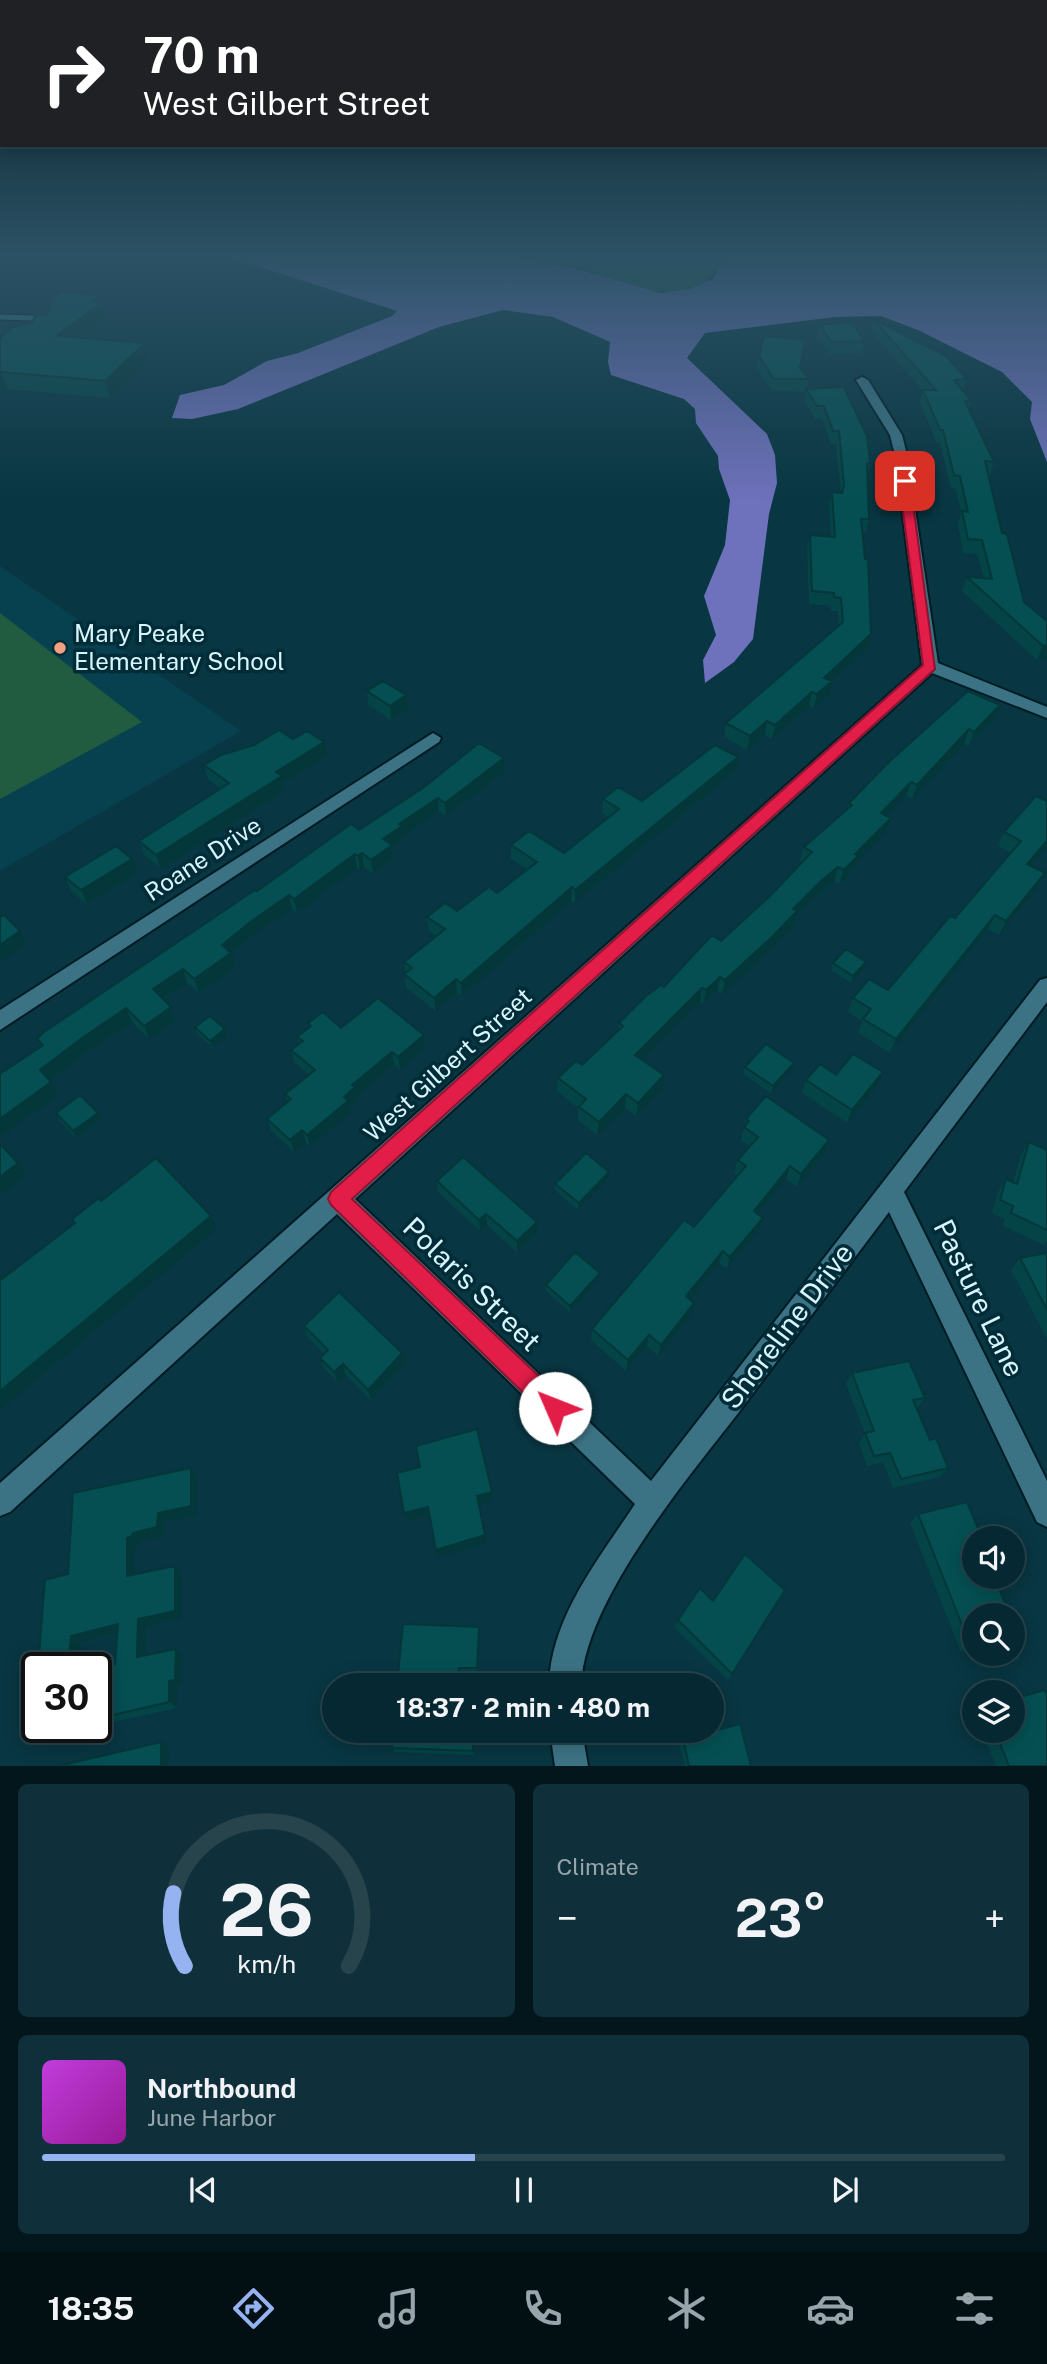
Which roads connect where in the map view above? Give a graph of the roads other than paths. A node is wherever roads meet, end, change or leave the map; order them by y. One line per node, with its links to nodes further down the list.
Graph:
1 (862, 380): 2 (street)
2 (930, 666): 3 (street); 8 (street, West Gilbert Street)
3 (1047, 713)
4 (433, 738): 6 (street, Roane Drive)
5 (1047, 986): 7 (street, Shoreline Drive)
6 (0, 1021)
7 (890, 1188): 10 (street, Shoreline Drive); 11 (street, Pasture Lane)
8 (338, 1199): 9 (street, West Gilbert Street); 10 (street, Polaris Street)
9 (0, 1502)
10 (653, 1502): 12 (street, Shoreline Drive)
11 (1047, 1512)
12 (566, 1673)
13 (568, 1743): 14 (street)
14 (572, 1766)

